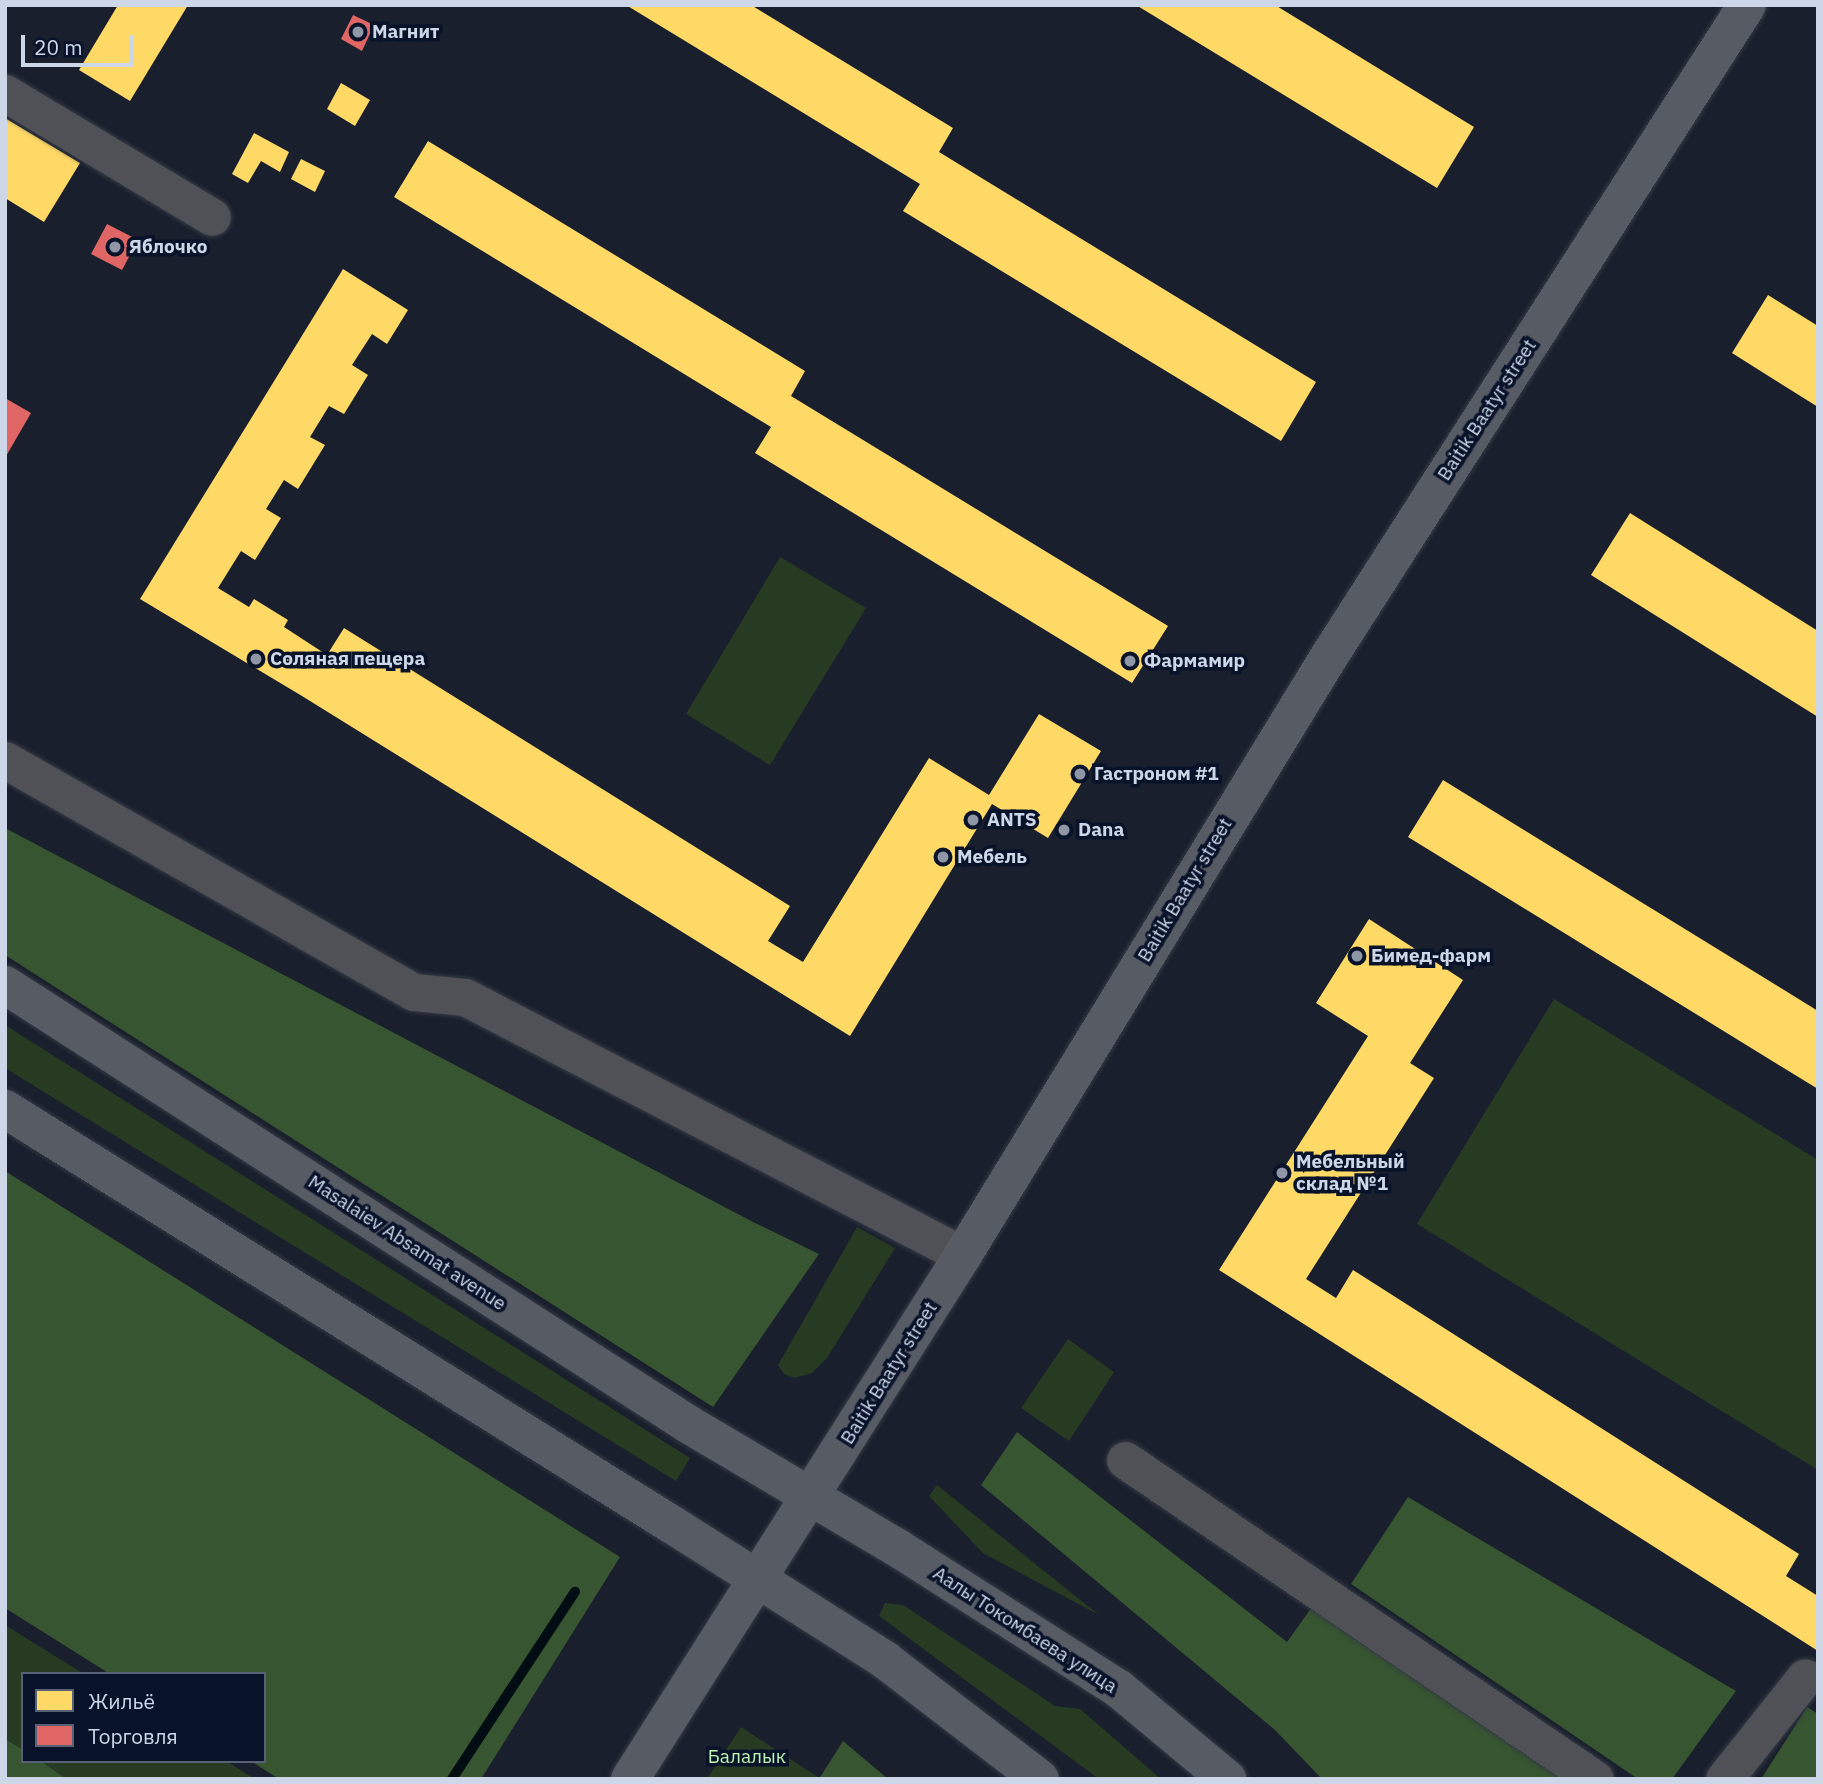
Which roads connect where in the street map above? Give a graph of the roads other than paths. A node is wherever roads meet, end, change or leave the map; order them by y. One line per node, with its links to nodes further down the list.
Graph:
1 (1747, 5): 7 (main road, Baitik Baatyr street)
2 (5, 93): 3 (street)
3 (212, 217)
4 (5, 760): 7 (street)
5 (5, 985): 9 (main road, Masalaiev Absamat avenue)
6 (5, 1110): 10 (main road)
7 (964, 1255): 9 (main road, Baitik Baatyr street)
8 (1125, 1460): 15 (street)
9 (811, 1496): 10 (main road, Baitik Baatyr street); 14 (main road, Аалы Токомбаева улица)
10 (756, 1578): 12 (main road, Baitik Baatyr street); 13 (main road)
11 (1805, 1677): 16 (street)
12 (630, 1779)
13 (1040, 1779)
14 (1227, 1779)
15 (1595, 1779)
16 (1724, 1779)

